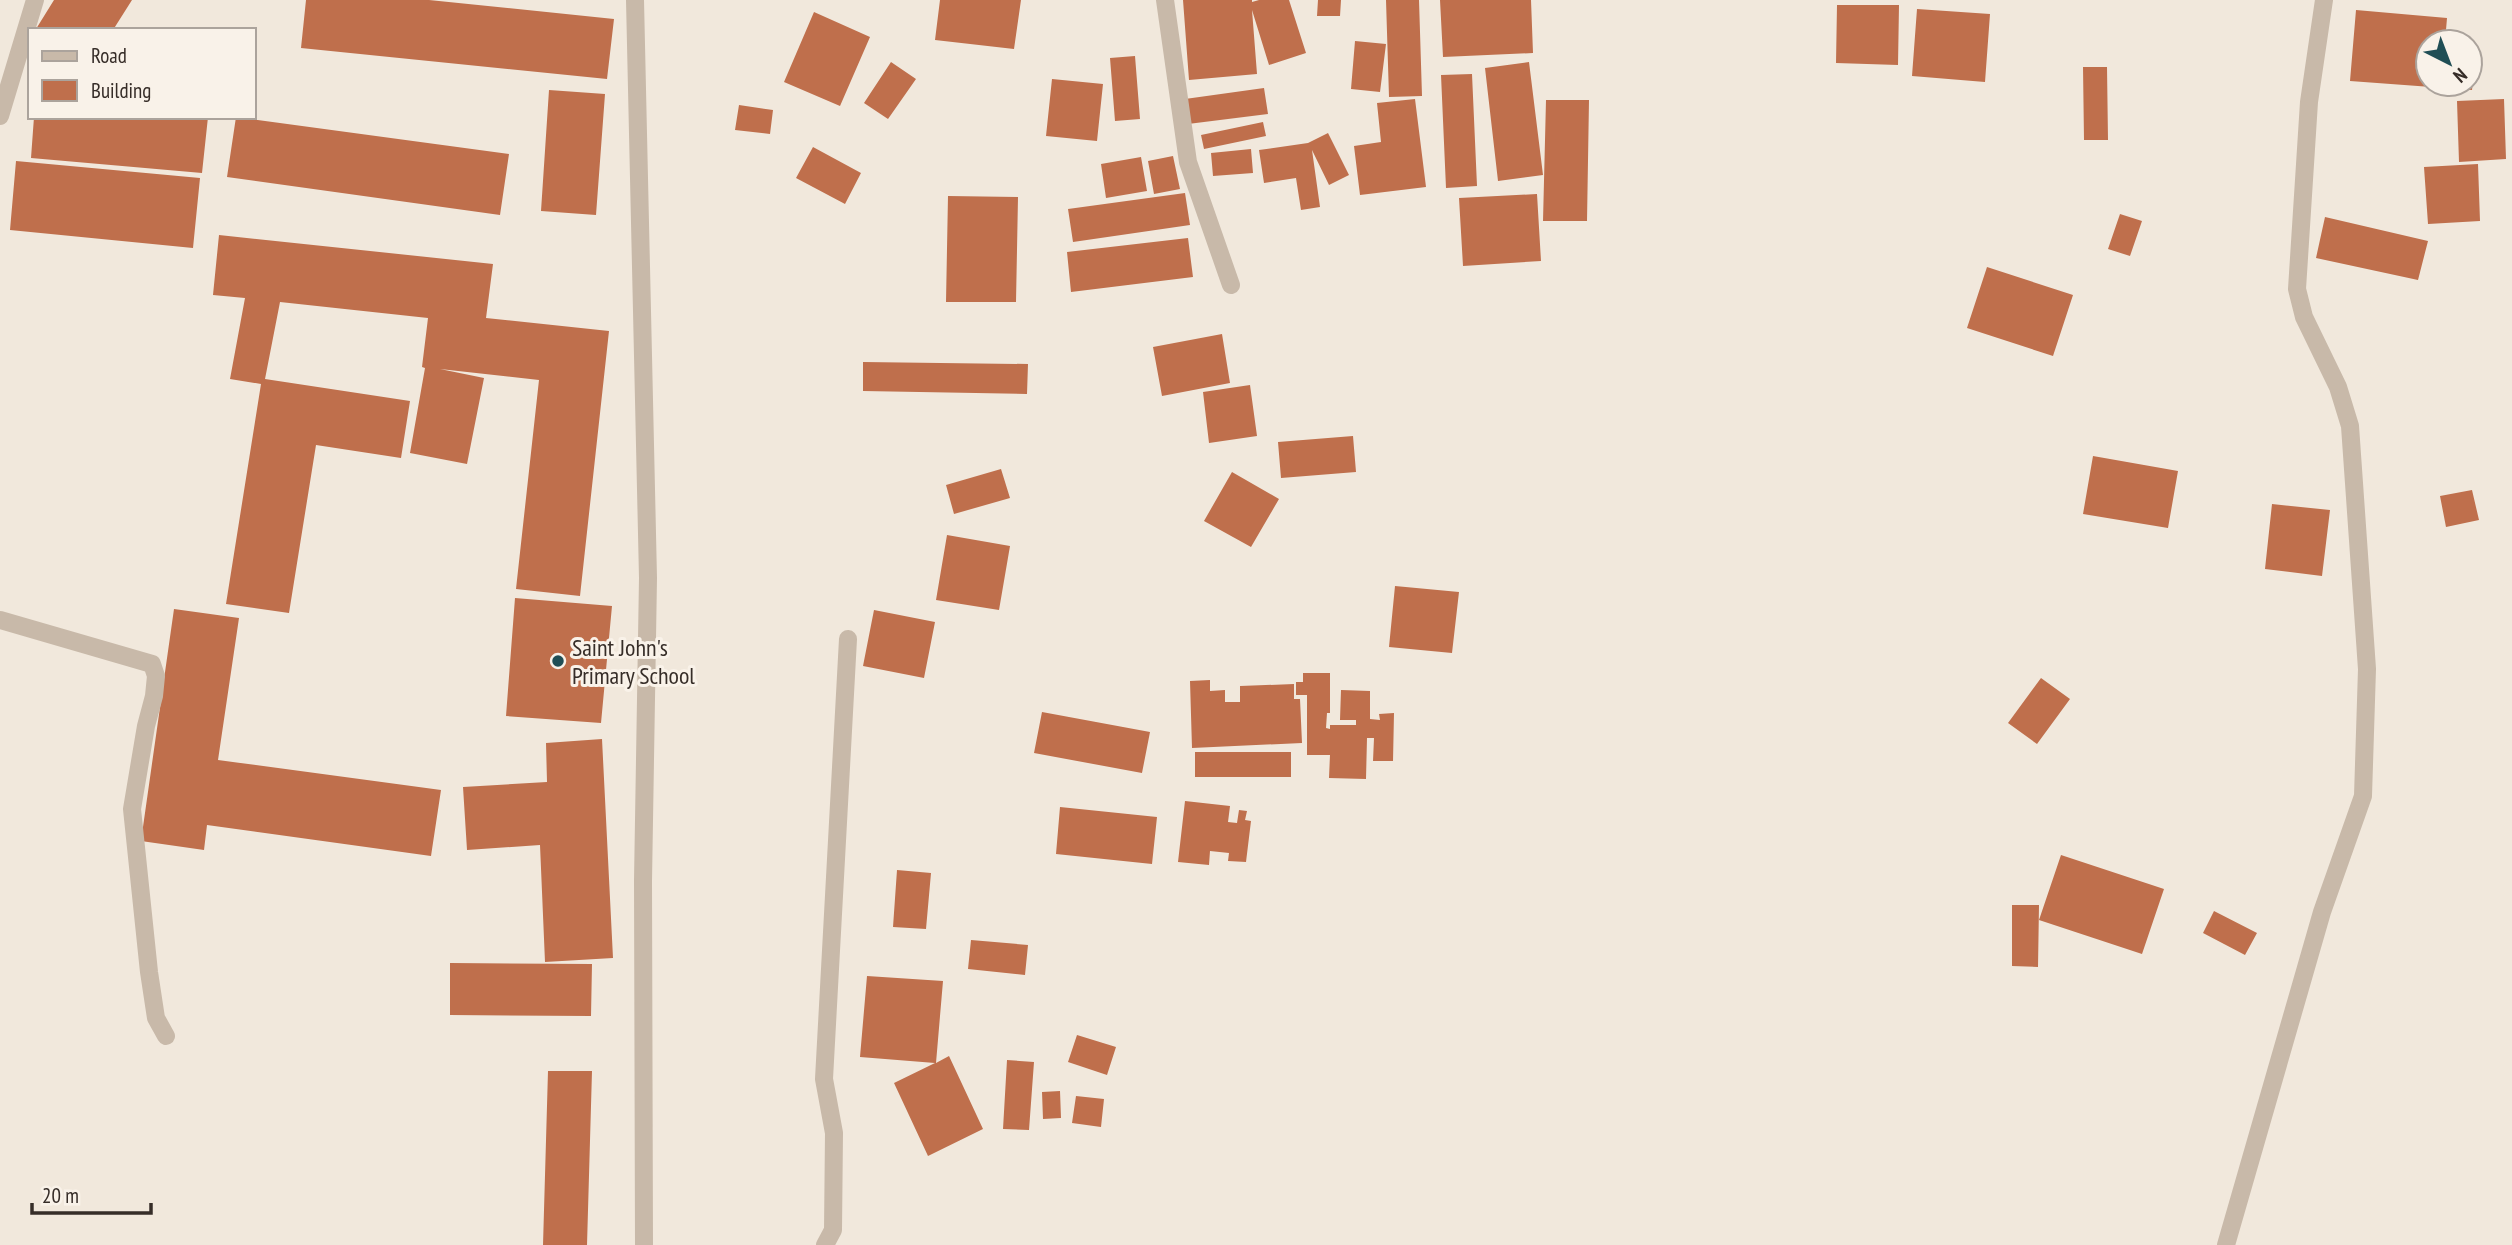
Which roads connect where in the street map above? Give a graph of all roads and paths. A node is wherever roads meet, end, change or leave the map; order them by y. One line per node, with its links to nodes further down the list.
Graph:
1 (34, 0): 5 (street)
2 (635, 0): 10 (street)
3 (1164, 0): 6 (street)
4 (2324, 0): 12 (street)
5 (0, 116)
6 (1231, 285)
7 (0, 620): 9 (street)
8 (848, 639): 11 (street)
9 (166, 1036)
10 (644, 1245)
11 (825, 1245)
12 (2226, 1245)

